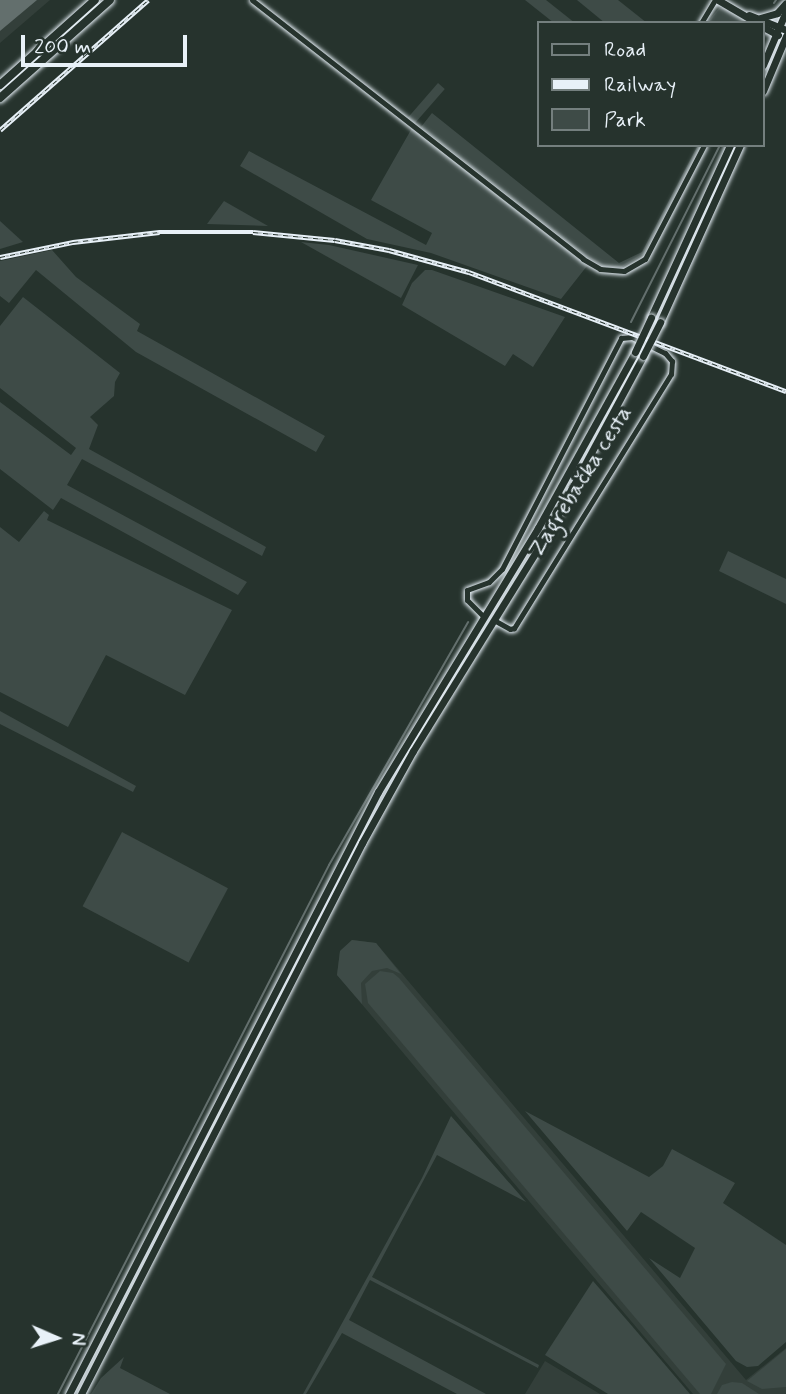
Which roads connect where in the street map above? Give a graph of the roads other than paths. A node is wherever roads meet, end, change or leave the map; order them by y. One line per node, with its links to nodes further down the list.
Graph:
1 (95, 0): 14 (highway)
2 (110, 0): 16 (highway)
3 (252, 0): 17 (street)
4 (716, 0): 7 (main road); 8 (street)
5 (786, 3): 7 (main road)
6 (786, 11): 9 (main road)
7 (758, 20)
8 (702, 21)
9 (781, 30): 10 (main road); 12 (main road)
10 (786, 37): 13 (main road)
11 (786, 53): 13 (main road)
12 (765, 61)
13 (776, 62): 15 (main road)
14 (0, 85)
15 (765, 87)
16 (0, 98)
17 (704, 147)
18 (729, 147): 20 (main road, Zagrebačka cesta, bridge)
19 (739, 147): 21 (main road, Zagrebačka cesta, bridge)
20 (484, 617): 21 (street, Zagrebačka cesta); 22 (main road, Zagrebačka cesta)
21 (494, 620): 23 (main road, Zagrebačka cesta)
22 (69, 1394)
23 (80, 1394)

